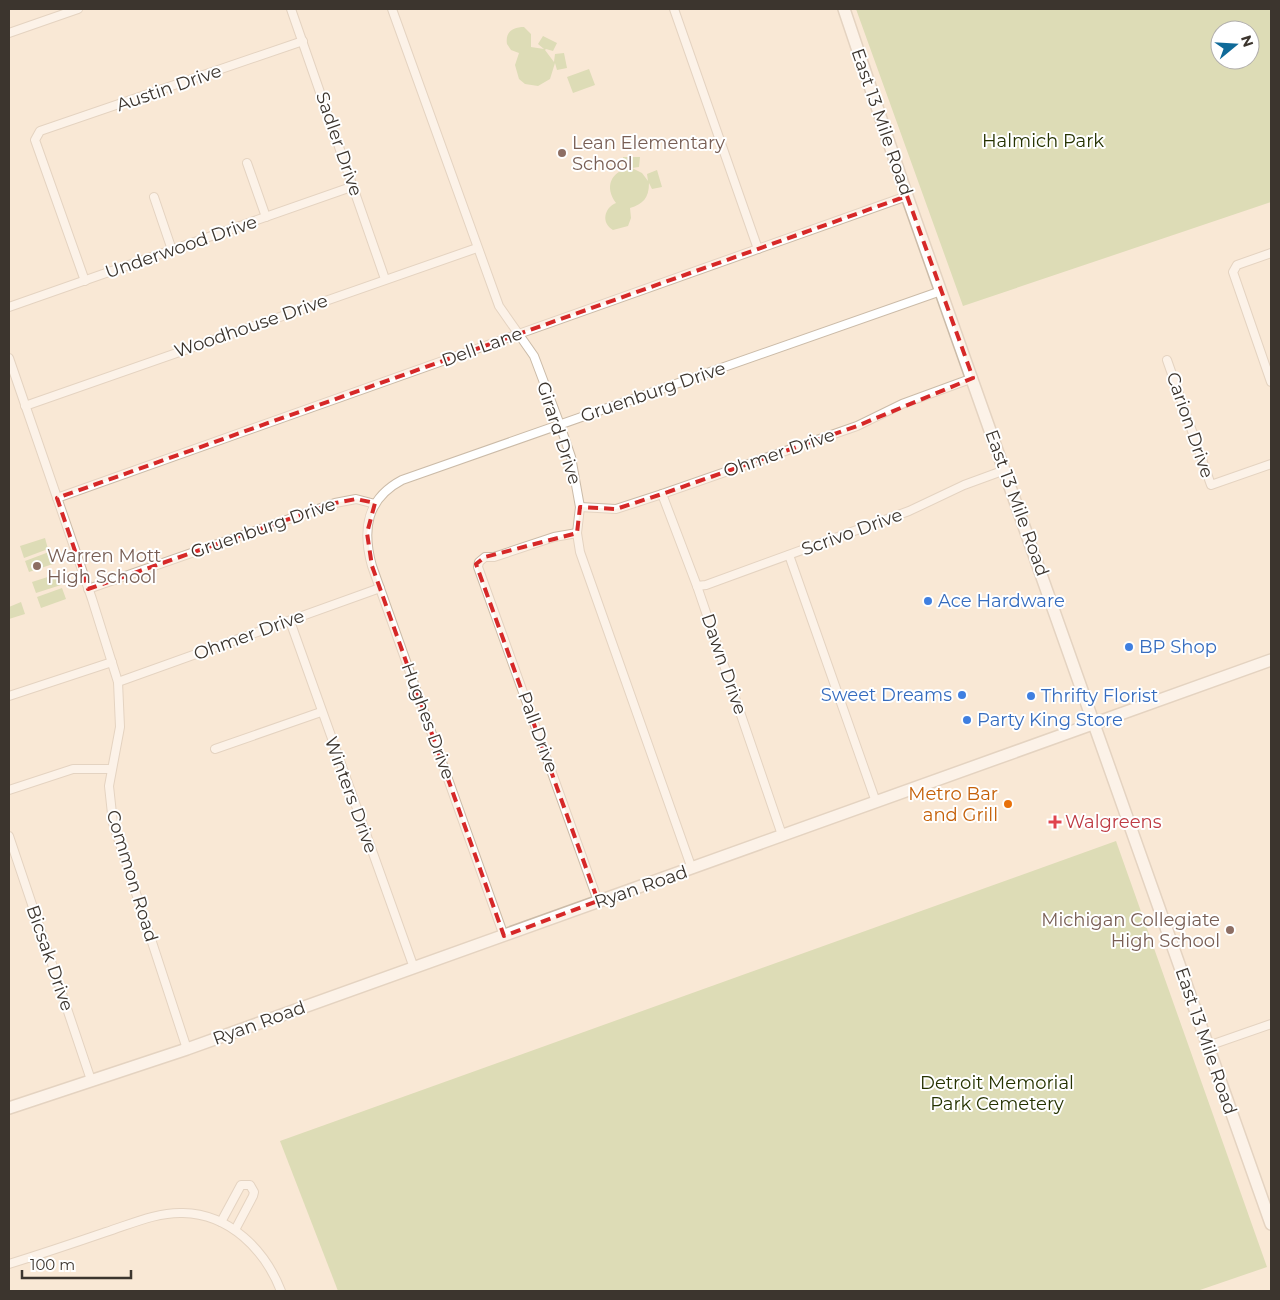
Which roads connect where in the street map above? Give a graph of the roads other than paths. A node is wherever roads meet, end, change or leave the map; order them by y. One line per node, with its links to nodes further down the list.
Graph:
1 (78, 9): 6 (street)
2 (291, 9): 7 (street, Sadler Drive)
3 (392, 9): 13 (street, Girard Drive)
4 (674, 9): 14 (street)
5 (844, 9): 10 (main road, East 13 Mile Road)
6 (9, 33)
7 (303, 41): 9 (street, Sadler Drive); 18 (street, Austin Drive)
8 (247, 162): 12 (street)
9 (354, 186): 12 (street, Underwood Drive); 17 (street, Sadler Drive)
10 (907, 196): 14 (street, Dell Lane); 19 (main road, East 13 Mile Road)
11 (154, 197): 15 (street)
12 (266, 217): 15 (street, Underwood Drive)
13 (476, 248): 17 (street, Woodhouse Drive); 21 (street, Girard Drive)
14 (758, 249): 21 (street, Dell Lane)
15 (172, 250): 18 (street, Underwood Drive)
16 (1271, 253): 23 (street)
17 (385, 279): 27 (street, Woodhouse Drive)
18 (85, 281): 20 (street, Underwood Drive)
19 (941, 291): 25 (main road, East 13 Mile Road); 28 (street, Gruenburg Drive)
20 (9, 308)
21 (518, 334): 28 (street, Girard Drive); 32 (street, Dell Lane)
22 (9, 358): 27 (street, Common Road)
23 (1268, 359): 26 (street)
24 (1167, 360): 29 (street, Carion Drive)
25 (973, 378): 30 (main road, East 13 Mile Road); 31 (street, Ohmer Drive)
26 (1271, 382)
27 (25, 406): 32 (street, Common Road)
28 (560, 425): 33 (street, Gruenburg Drive); 34 (street, Girard Drive)
29 (1271, 464)
30 (1005, 470): 36 (street, Scrivo Drive); 46 (main road, East 13 Mile Road)
31 (662, 494): 34 (street, Ohmer Drive); 37 (street, Dawn Drive)
32 (57, 498): 39 (street, Common Road)
33 (375, 504): 38 (street, Hughes Drive); 39 (street, Gruenburg Drive)
34 (580, 507): 35 (street, Girard Drive)
35 (577, 533): 53 (street, Girard Drive); 54 (street, Pall Drive)
36 (789, 555): 37 (street, Scrivo Drive); 50 (street)
37 (697, 586): 51 (street, Dawn Drive)
38 (380, 588): 40 (street, Ohmer Drive); 55 (street, Hughes Drive)
39 (88, 589): 42 (street, Common Road)
40 (290, 621): 43 (street, Ohmer Drive); 45 (street, Winters Drive)
41 (1271, 660): 46 (main road, Ryan Road)
42 (112, 662): 43 (street, Common Road); 44 (street)
43 (118, 682): 48 (street, Common Road)
44 (9, 696)
45 (321, 712): 47 (street); 56 (street, Winters Drive)
46 (1095, 724): 50 (main road, Ryan Road); 58 (main road, East 13 Mile Road)
47 (215, 749)
48 (111, 769): 49 (street); 59 (street, Common Road)
49 (9, 790)
50 (876, 802): 51 (main road, Ryan Road)
51 (782, 835): 53 (main road, Ryan Road)
52 (9, 836): 60 (street, Bicsak Drive)
53 (692, 869): 54 (main road, Ryan Road)
54 (598, 901): 55 (main road, Ryan Road)
55 (504, 936): 56 (main road, Ryan Road)
56 (414, 968): 59 (main road, Ryan Road)
57 (1271, 1024): 58 (street)
58 (1208, 1046): 63 (main road, East 13 Mile Road)
59 (187, 1049): 60 (main road, Ryan Road)
60 (92, 1080): 61 (main road, Ryan Road)
61 (9, 1108)
62 (221, 1222): 64 (street); 64 (street); 65 (street)
63 (1271, 1224)
64 (235, 1230): 66 (street)
65 (9, 1264)
66 (280, 1291)

